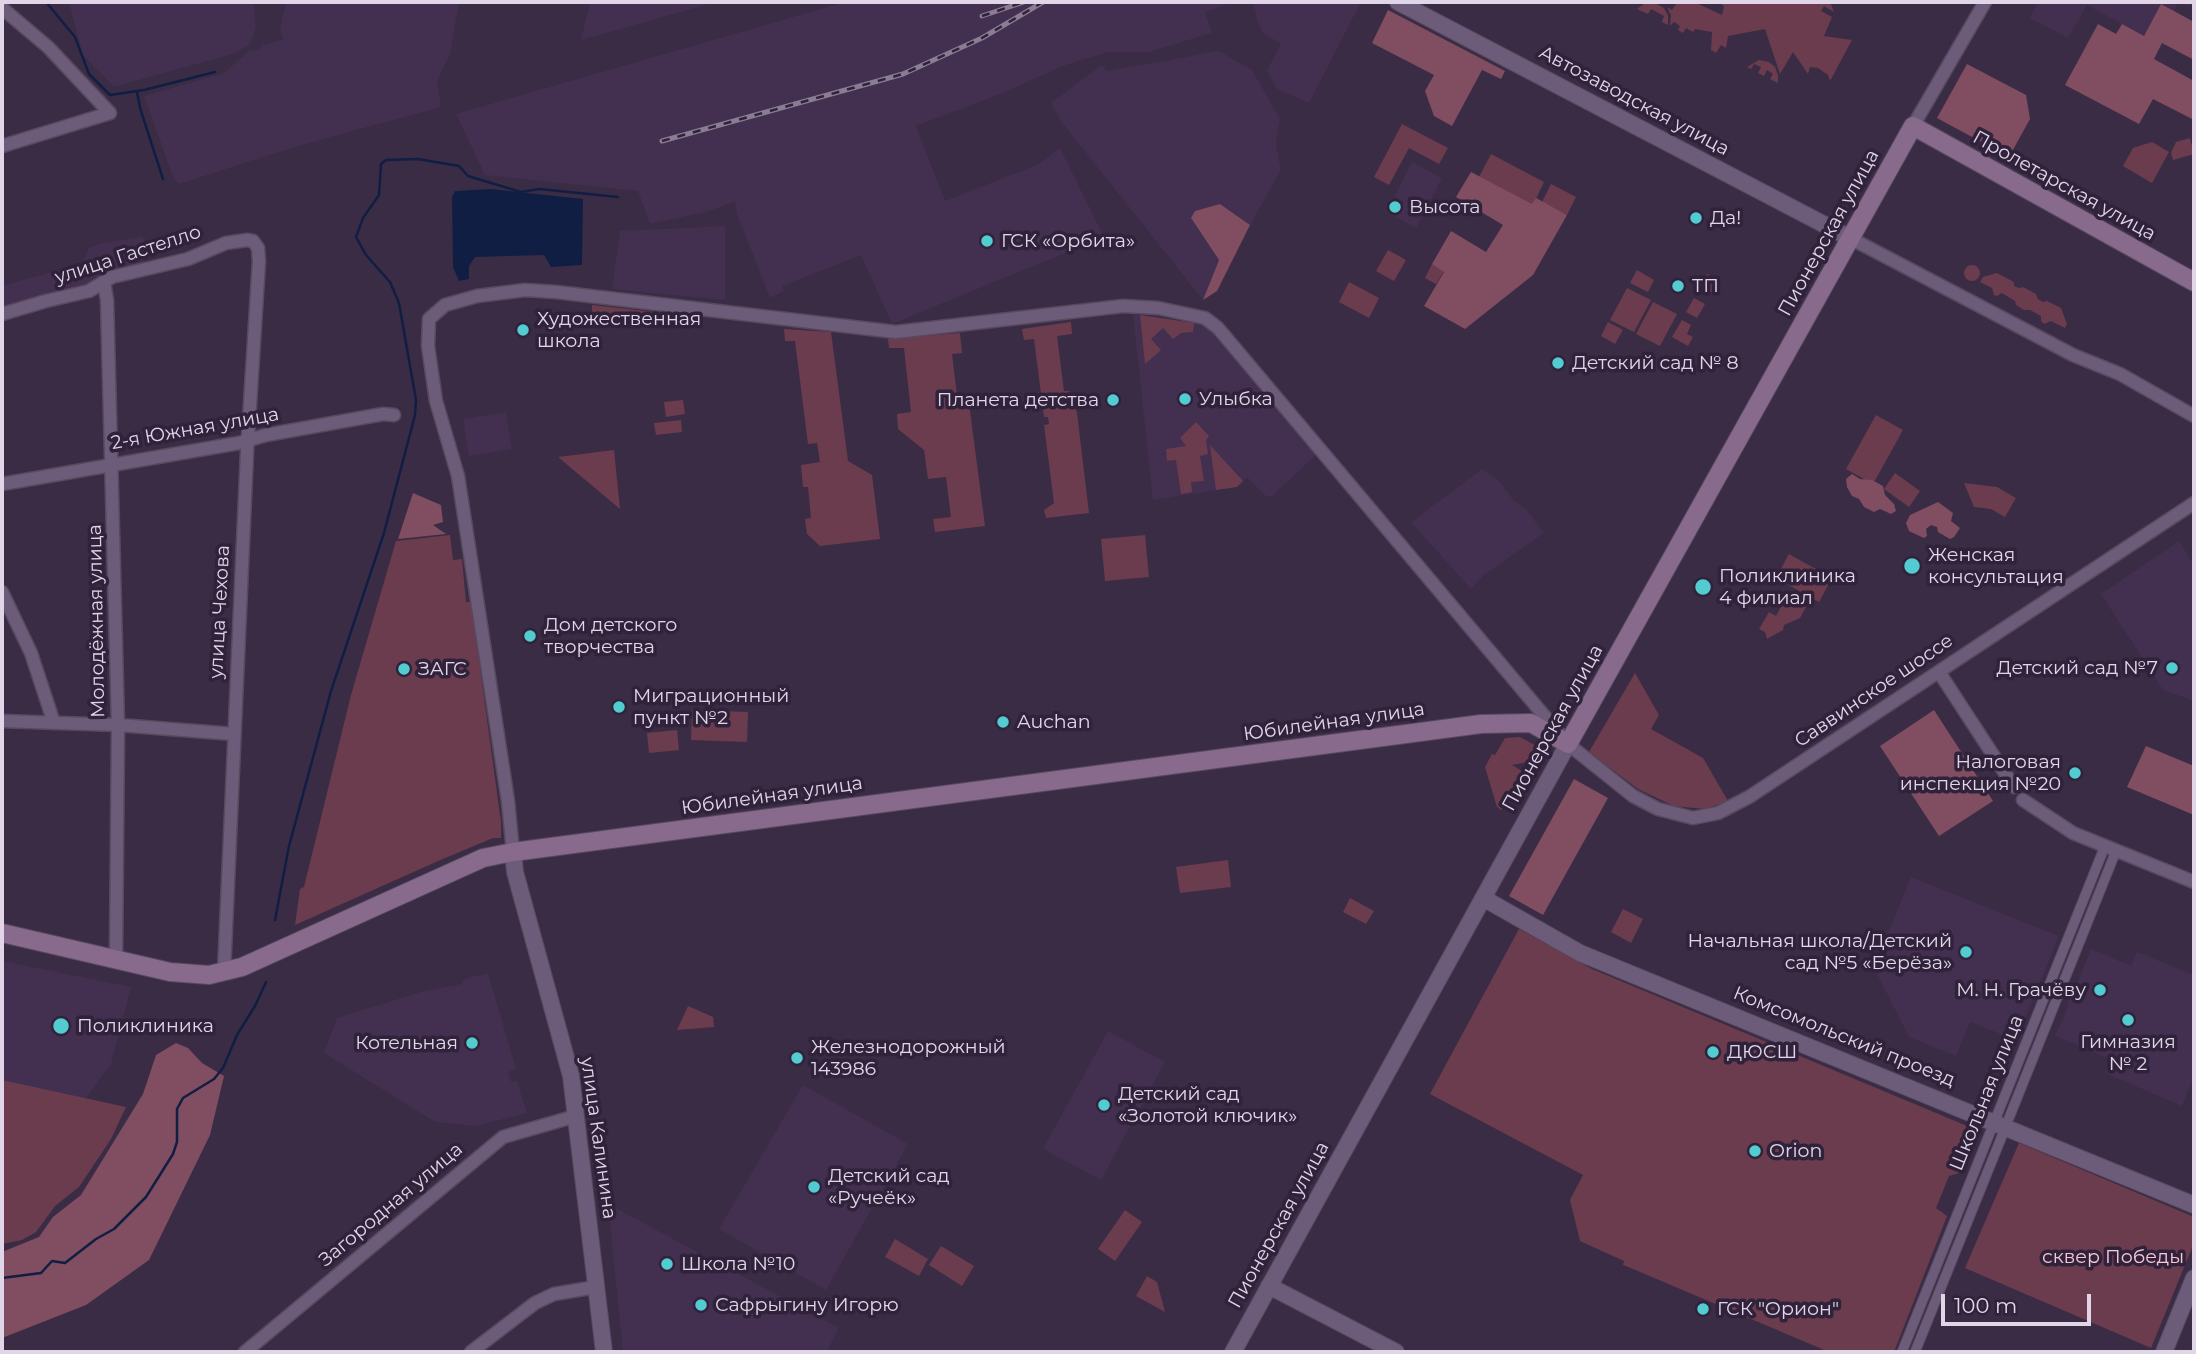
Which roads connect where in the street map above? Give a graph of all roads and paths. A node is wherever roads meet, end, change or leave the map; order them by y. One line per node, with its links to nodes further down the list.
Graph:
1 (1398, 2): 6 (street, Автозаводская улица)
2 (1984, 2): 4 (street)
3 (2, 8): 5 (street)
4 (1913, 127): 6 (main road, Пионерская улица); 9 (main road, Пролетарская улица)
5 (2, 146)
6 (1850, 238): 12 (street); 24 (main road, Пионерская улица)
7 (259, 253): 8 (street, улица Гастелло); 13 (street, улица Чехова)
8 (104, 282): 10 (street, улица Гастелло); 14 (street, Молодёжная улица)
9 (2194, 282)
10 (2, 314)
11 (394, 415): 13 (street, 2-я Южная улица)
12 (2194, 415)
13 (247, 440): 14 (street, 2-я Южная улица); 23 (street, улица Чехова)
14 (112, 464): 15 (street, 2-я Южная улица); 22 (street, Молодёжная улица)
15 (2, 484)
16 (2194, 502): 18 (street, Саввинское шоссе)
17 (2, 593): 21 (street)
18 (1939, 672): 24 (street, Саввинское шоссе); 25 (street)
19 (1535, 717): 24 (main road); 28 (main road, Юбилейная улица); 28 (street)
20 (2, 721): 21 (street)
21 (54, 723): 22 (street)
22 (118, 725): 23 (street); 32 (street, Молодёжная улица)
23 (234, 734): 33 (street, улица Чехова)
24 (1567, 744): 30 (street, Пионерская улица)
25 (2014, 787)
26 (2023, 800): 27 (street)
27 (2110, 848): 29 (street); 35 (street, Школьная улица); 35 (street, Школьная улица)
28 (513, 852): 33 (main road, Юбилейная улица); 34 (street, улица Калинина)
29 (2194, 882)
30 (1483, 898): 35 (street, Комсомольский проезд); 38 (street, Пионерская улица)
31 (2, 933): 32 (main road, Юбилейная улица)
32 (116, 959): 33 (main road, Юбилейная улица)
33 (224, 973)
34 (576, 1116): 39 (street, улица Калинина); 40 (street, Загородная улица)
35 (2003, 1122): 36 (street, Комсомольский проезд); 45 (street, Школьная улица); 46 (street, Школьная улица)
36 (2194, 1205)
37 (2194, 1278): 47 (street)
38 (1269, 1286): 43 (street, Пионерская улица); 44 (street)
39 (596, 1287): 41 (street); 42 (street, улица Калинина)
40 (245, 1352)
41 (471, 1352)
42 (604, 1352)
43 (1233, 1352)
44 (1396, 1352)
45 (1902, 1352)
46 (1915, 1352)
47 (2164, 1352)

